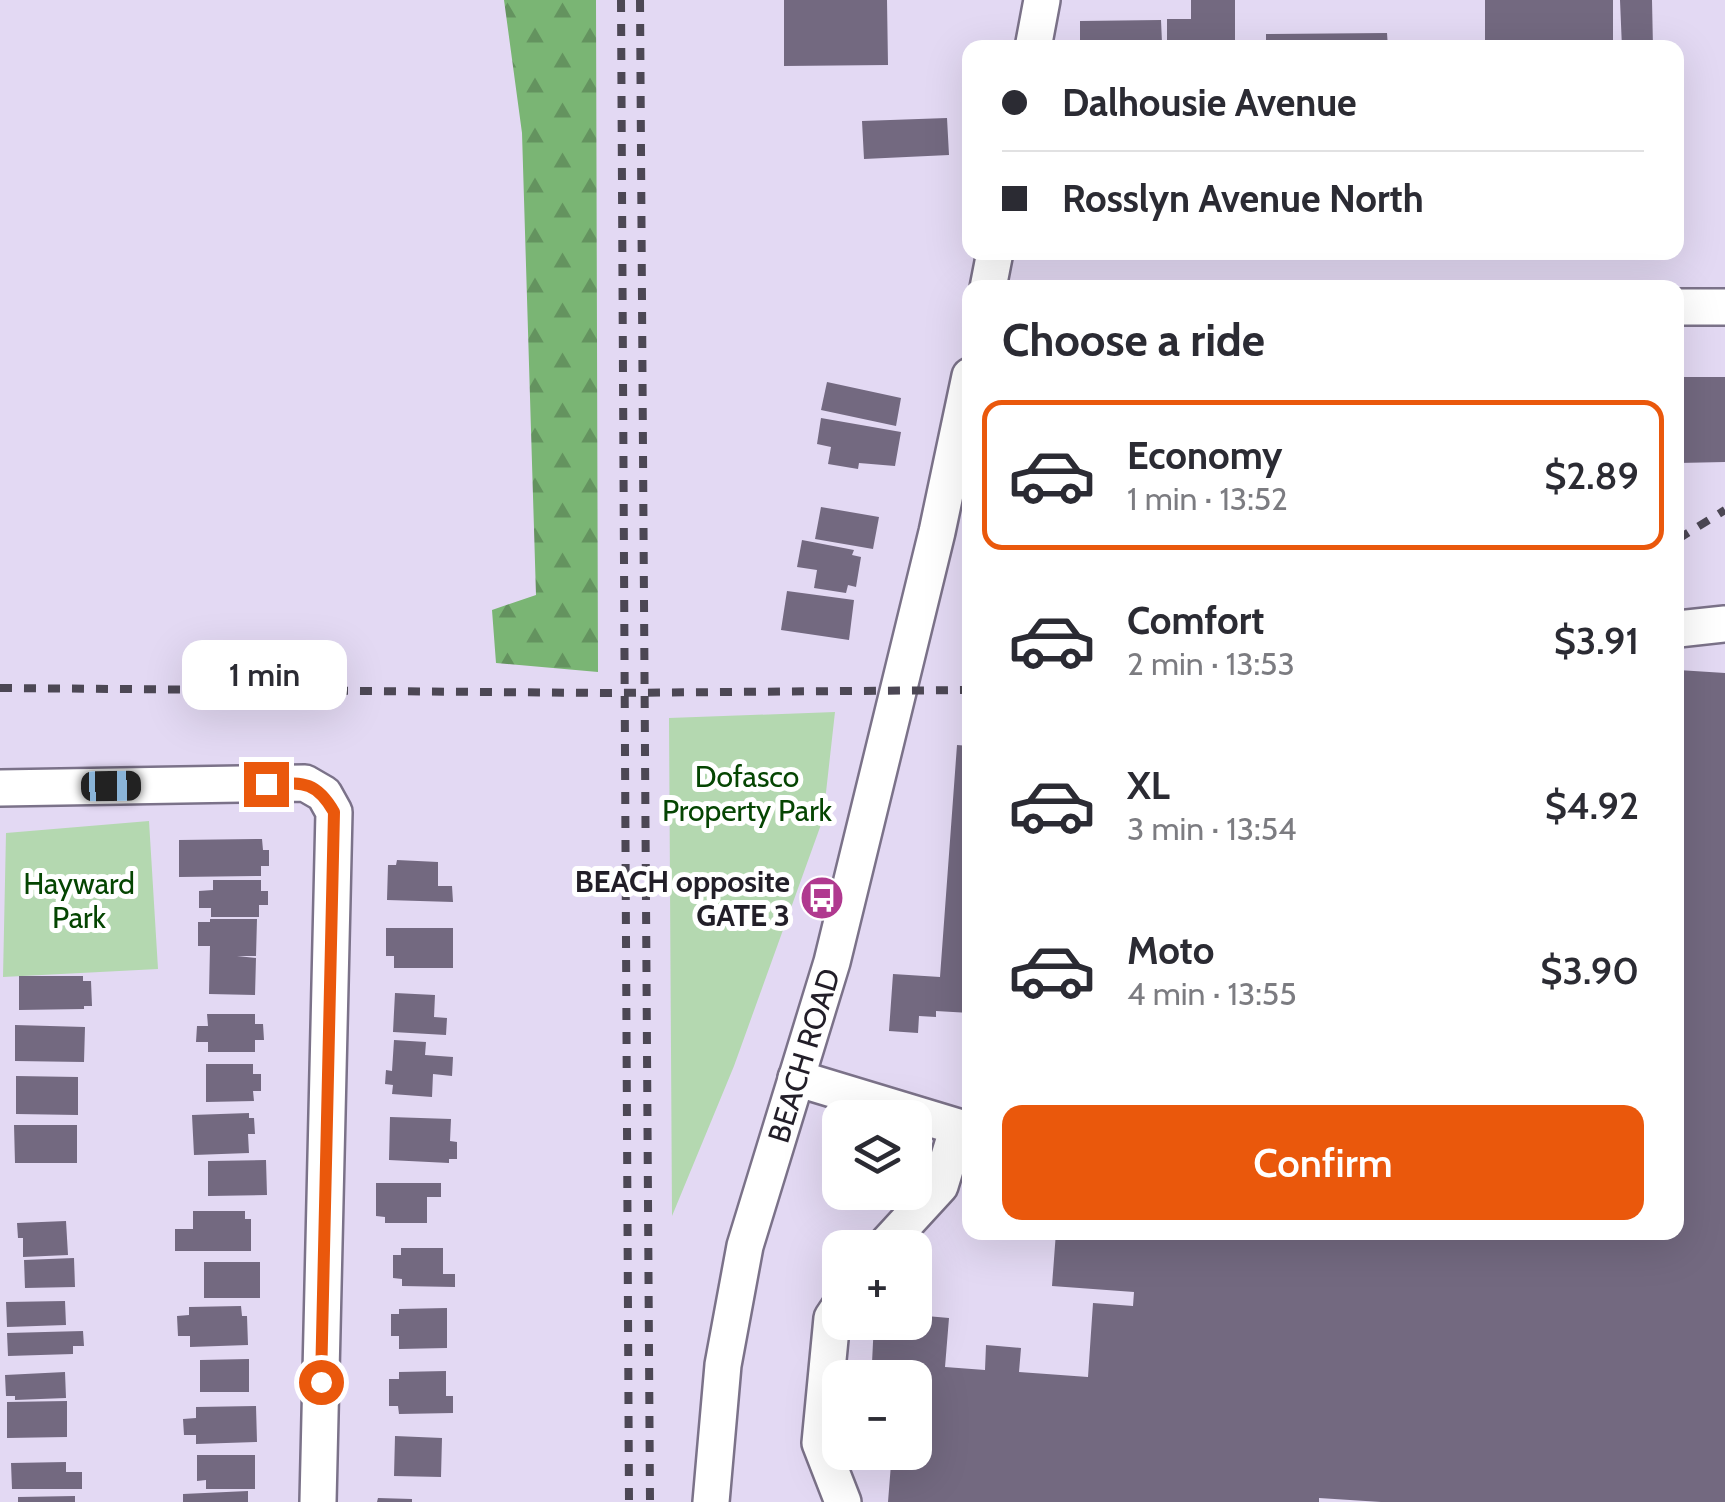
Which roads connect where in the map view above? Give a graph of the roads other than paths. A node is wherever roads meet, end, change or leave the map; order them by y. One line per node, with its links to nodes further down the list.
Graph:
1 (1042, 0): 2 (street)
2 (1034, 40)
3 (1684, 307): 4 (street)
4 (1725, 307)
5 (962, 414): 9 (street, BEACH ROAD)
6 (1725, 624): 7 (street)
7 (1684, 628)
8 (0, 788): 14 (street)
9 (796, 1078): 10 (street); 15 (street, BEACH ROAD)
10 (962, 1123)
11 (962, 1129): 12 (street)
12 (899, 1230)
13 (830, 1340): 16 (street)
14 (318, 1502)
15 (711, 1502)
16 (843, 1502)

